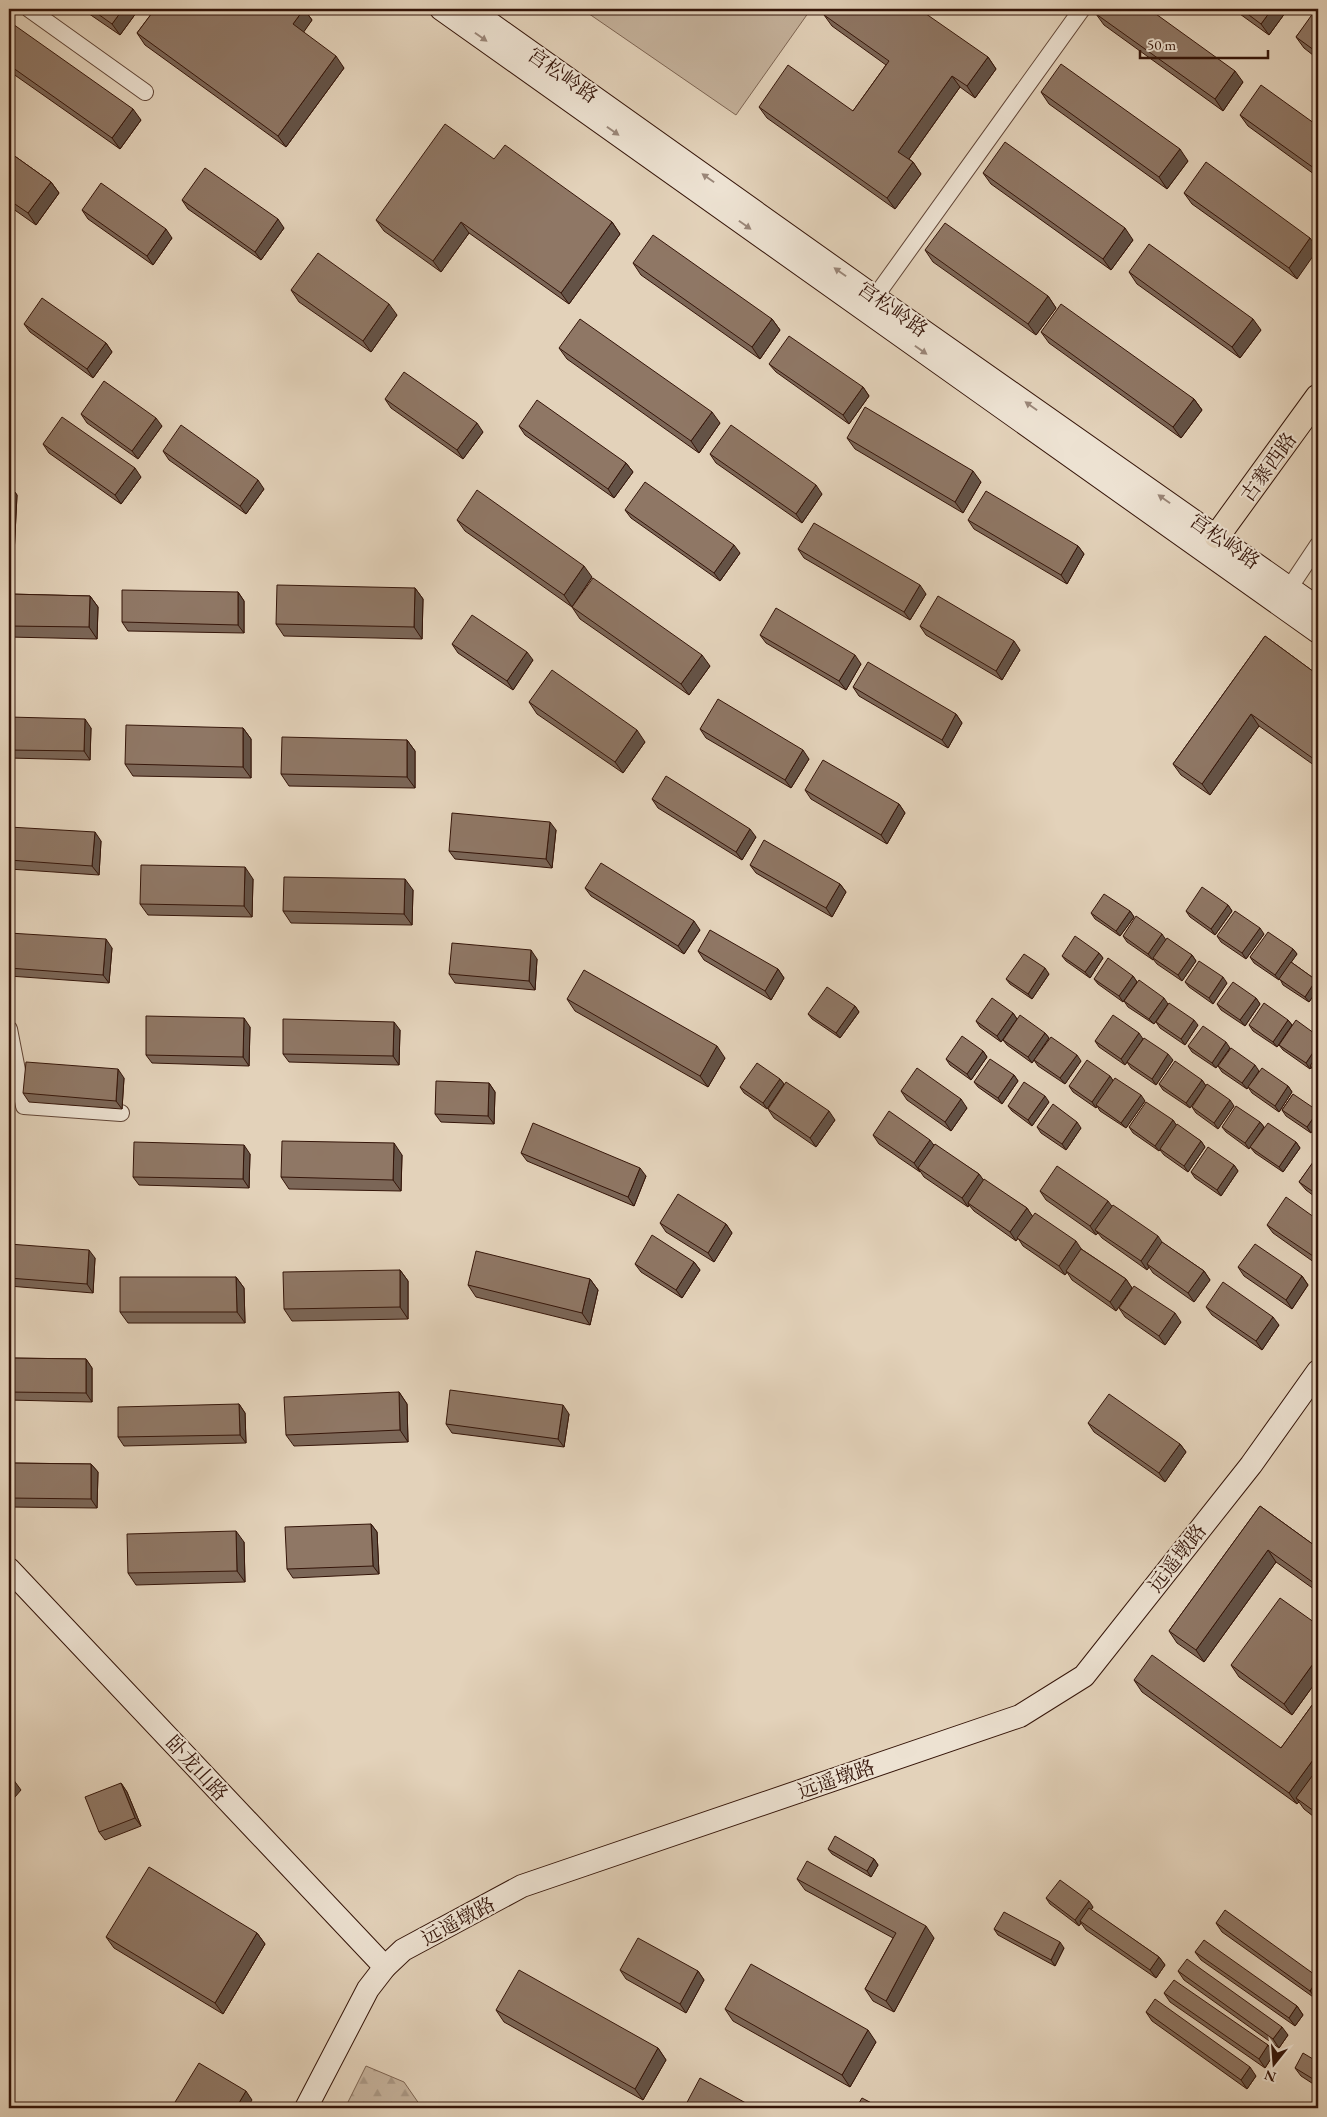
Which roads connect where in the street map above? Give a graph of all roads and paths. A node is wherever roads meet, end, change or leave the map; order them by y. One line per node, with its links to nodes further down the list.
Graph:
1 (29, 9): 5 (street)
2 (441, 9): 12 (main road, one-way to 12)
3 (470, 9): 6 (main road, 宫松岭路, one-way to 3)
4 (1082, 9): 6 (street)
5 (145, 92)
6 (875, 297): 8 (main road, 宫松岭路, one-way to 6)
7 (1318, 397): 8 (main road, 古寨西路)
8 (1217, 536): 10 (main road, 宫松岭路)
9 (1318, 545): 10 (street)
10 (1290, 587): 11 (main road, 宫松岭路)
11 (1318, 608)
12 (1318, 632)
13 (9, 1029): 14 (street)
14 (122, 1113)
15 (1318, 1371): 17 (main road, 远遥墩路)
16 (9, 1569): 17 (main road, 卧龙山路)
17 (385, 1967): 18 (main road, 远遥墩路)
18 (306, 2108)

